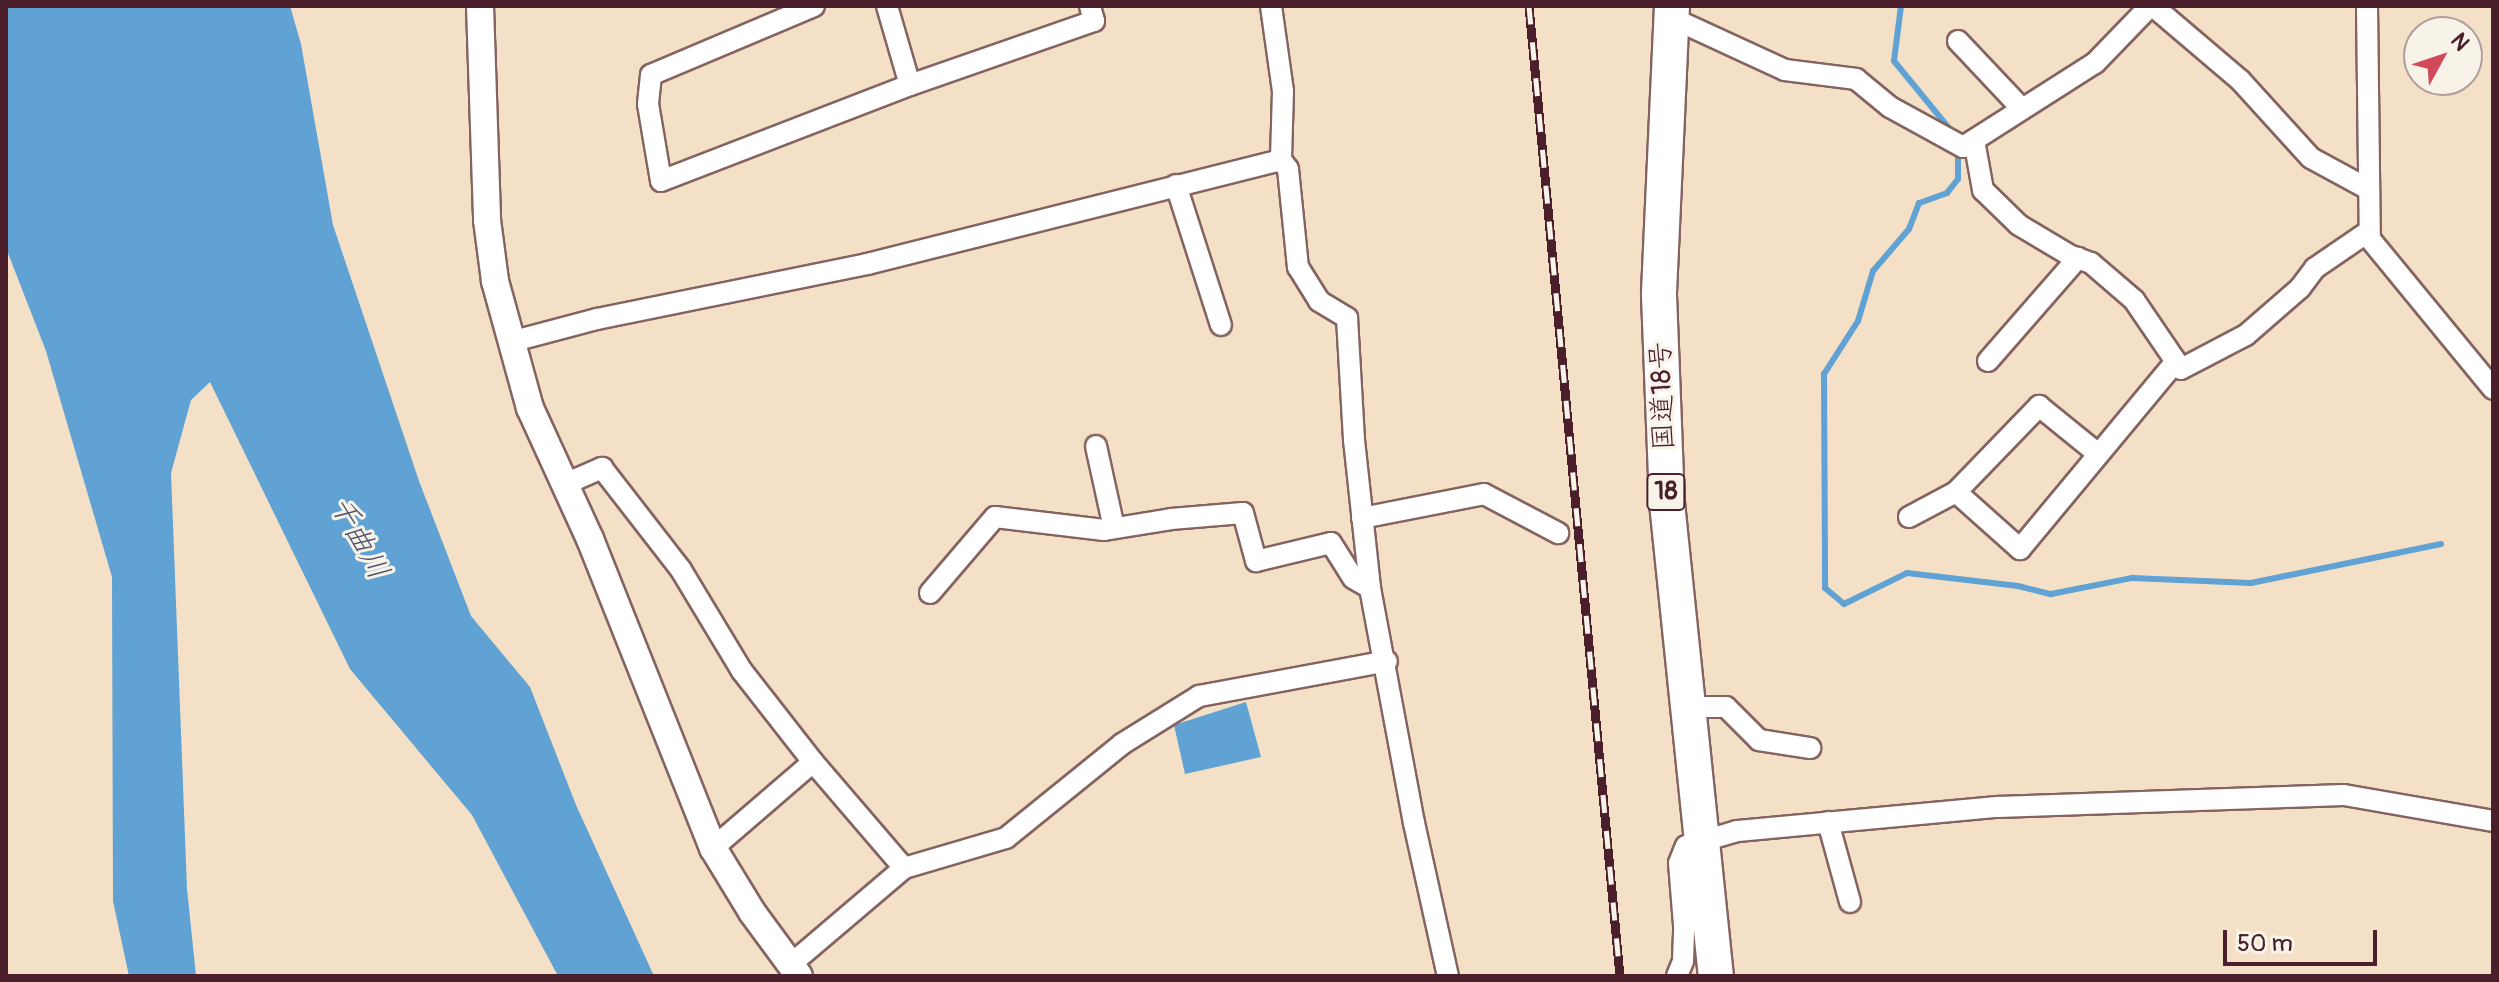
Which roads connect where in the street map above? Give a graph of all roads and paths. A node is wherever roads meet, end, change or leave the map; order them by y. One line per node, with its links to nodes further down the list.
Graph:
1 (480, 6): 19 (street)
2 (814, 6): 10 (street)
3 (887, 6): 10 (street)
4 (1090, 6): 10 (street)
5 (2152, 6): 11 (street); 15 (street)
6 (2367, 6): 15 (street)
7 (1275, 7): 13 (street)
8 (1672, 12): 12 (street); 34 (highway, 国道18号 / 18)
9 (1958, 41): 11 (street)
10 (910, 85)
11 (2022, 109): 12 (street)
12 (1974, 140): 17 (street)
13 (1281, 160): 14 (street); 28 (street)
14 (1176, 185): 18 (street); 19 (street)
15 (2368, 189): 16 (street)
16 (2369, 231): 21 (street); 22 (street)
17 (2078, 258): 20 (street); 21 (street)
18 (1221, 325)
19 (510, 342): 25 (street)
20 (1988, 361)
21 (2176, 361): 24 (street)
22 (2493, 389)
23 (1096, 446): 29 (street)
24 (2097, 453): 26 (street); 26 (street)
25 (563, 485): 36 (street); 40 (street)
26 (1956, 492): 27 (street)
27 (1909, 517)
28 (1362, 518): 30 (street); 31 (street)
29 (1114, 528): 31 (street); 32 (street)
30 (1558, 533)
31 (1370, 588): 33 (street)
32 (930, 593)
33 (1387, 661): 41 (street); 44 (street)
34 (1686, 707): 35 (street); 39 (highway, 国道18号 / 18)
35 (1810, 748)
36 (813, 762): 40 (street); 41 (street)
37 (2493, 821): 38 (street)
38 (1828, 822): 39 (street); 42 (street)
39 (1700, 840): 45 (street); 46 (highway, 国道18号 / 18)
40 (713, 848): 43 (street)
41 (904, 868): 43 (street)
42 (1850, 902)
43 (794, 971)
44 (1448, 976)
45 (1677, 976)
46 (1716, 976)

